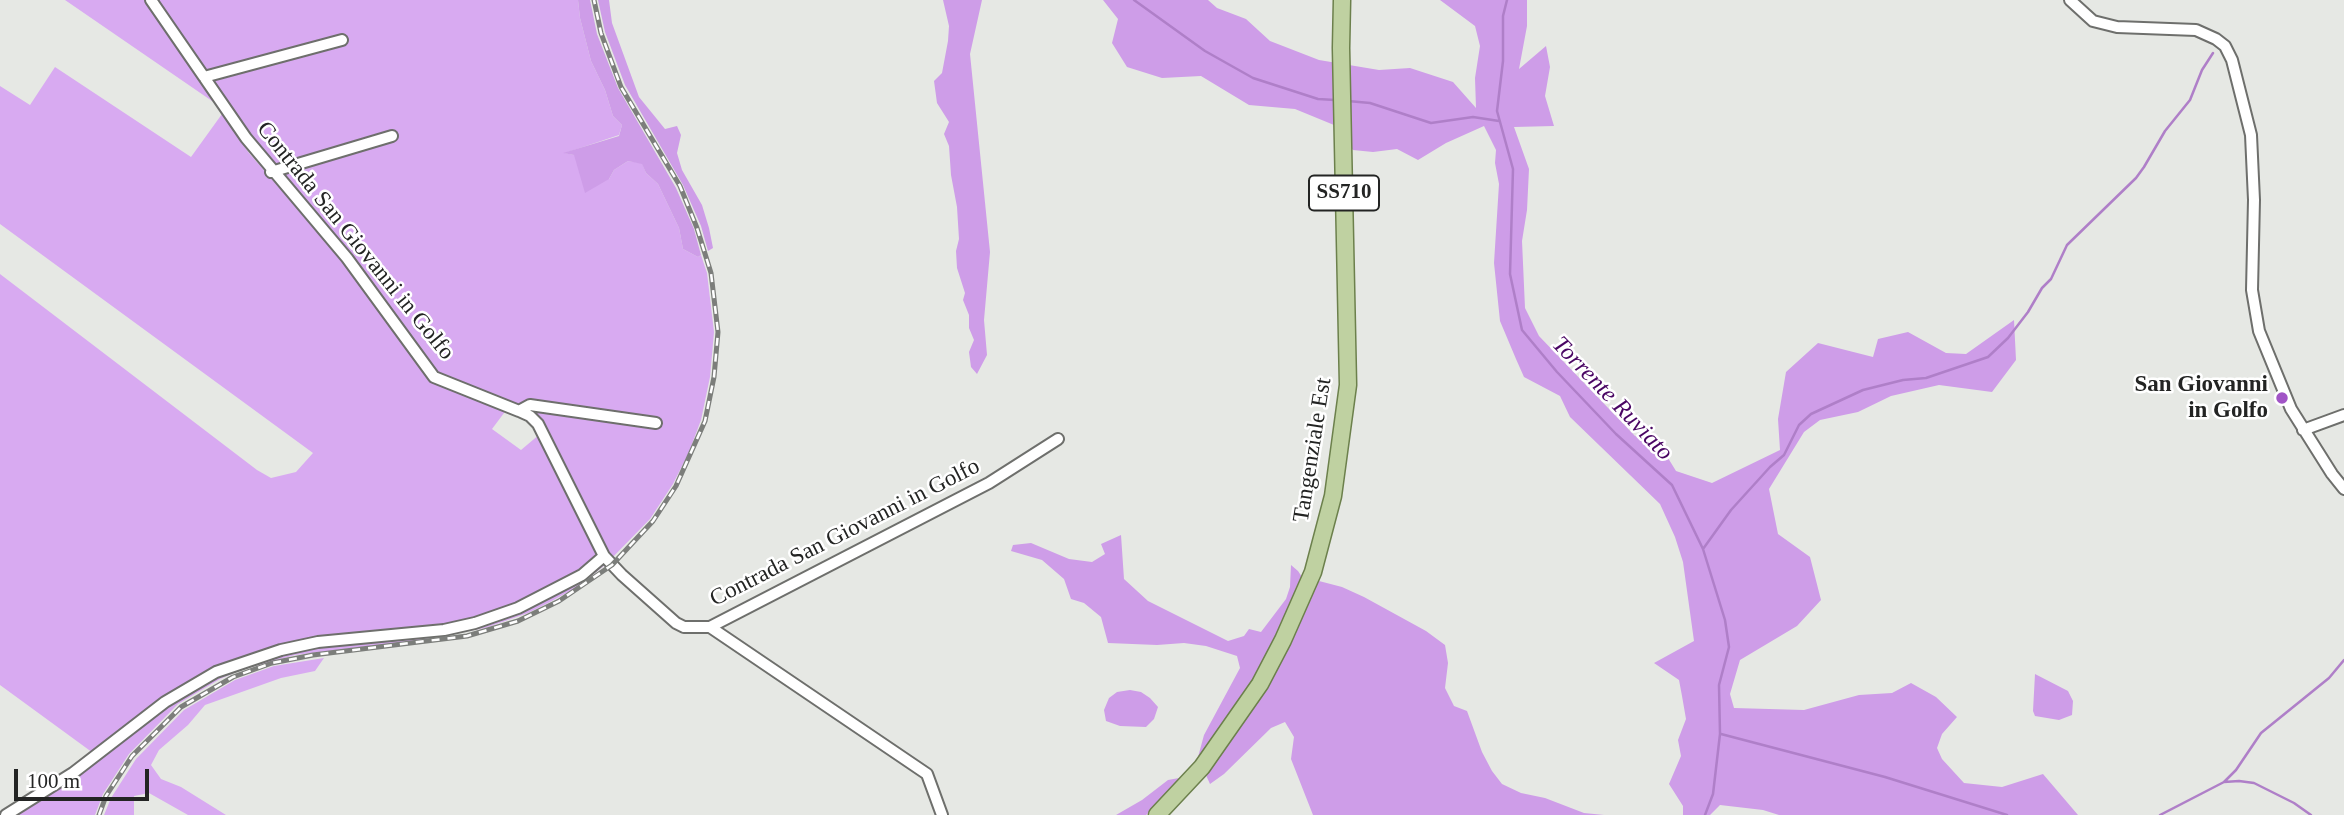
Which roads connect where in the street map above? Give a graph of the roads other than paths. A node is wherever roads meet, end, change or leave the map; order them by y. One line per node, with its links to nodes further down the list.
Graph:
1 (151, 0): 5 (street, Contrada San Giovanni in Golfo)
2 (1342, 0): 18 (main road, Tangenziale Est / SS710)
3 (2070, 0): 11 (street)
4 (342, 40): 5 (street)
5 (204, 77): 7 (street, Contrada San Giovanni in Golfo)
6 (391, 136): 7 (street)
7 (271, 172): 8 (street, Contrada San Giovanni in Golfo)
8 (519, 411): 10 (street); 14 (street, Contrada San Giovanni in Golfo)
9 (2344, 415): 11 (street)
10 (656, 423)
11 (2303, 430): 13 (street)
12 (1058, 439): 15 (street, Contrada San Giovanni in Golfo)
13 (2344, 489)
14 (604, 556): 15 (street, Contrada San Giovanni in Golfo); 16 (street)
15 (710, 627): 17 (street)
16 (6, 815)
17 (942, 815)
18 (1157, 815)

